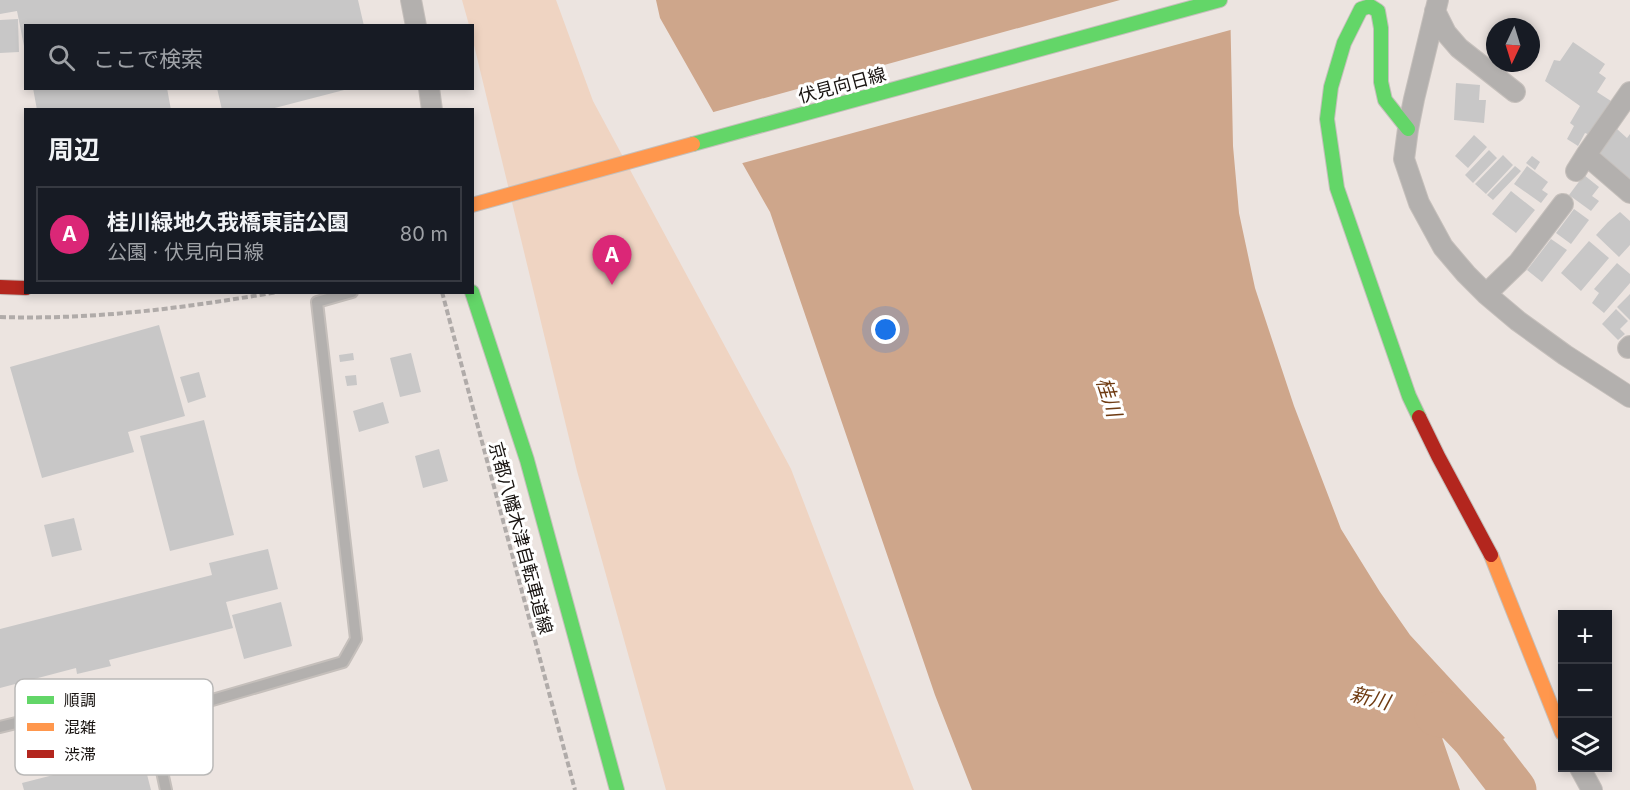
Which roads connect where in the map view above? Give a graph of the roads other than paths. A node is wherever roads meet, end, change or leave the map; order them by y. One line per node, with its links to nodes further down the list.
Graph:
1 (411, 0): 4 (street)
2 (1220, 0): 11 (street, 伏見向日線)
3 (1437, 5): 6 (street); 9 (street)
4 (416, 24)
5 (429, 90): 8 (street)
6 (1515, 92)
7 (1630, 92): 10 (street)
8 (432, 108)
9 (1408, 129): 17 (street); 20 (street)
10 (1630, 194)
11 (474, 204)
12 (1563, 204): 17 (street)
13 (0, 287): 14 (street)
14 (24, 288)
15 (345, 294): 19 (lane)
16 (473, 294): 26 (street)
17 (1486, 294): 18 (street)
18 (1630, 397)
19 (213, 700)
20 (1558, 721)
21 (15, 723): 22 (lane)
22 (0, 727)
23 (1582, 772): 27 (street)
24 (163, 775): 25 (lane)
25 (166, 790)
26 (617, 790)
27 (1592, 790)

